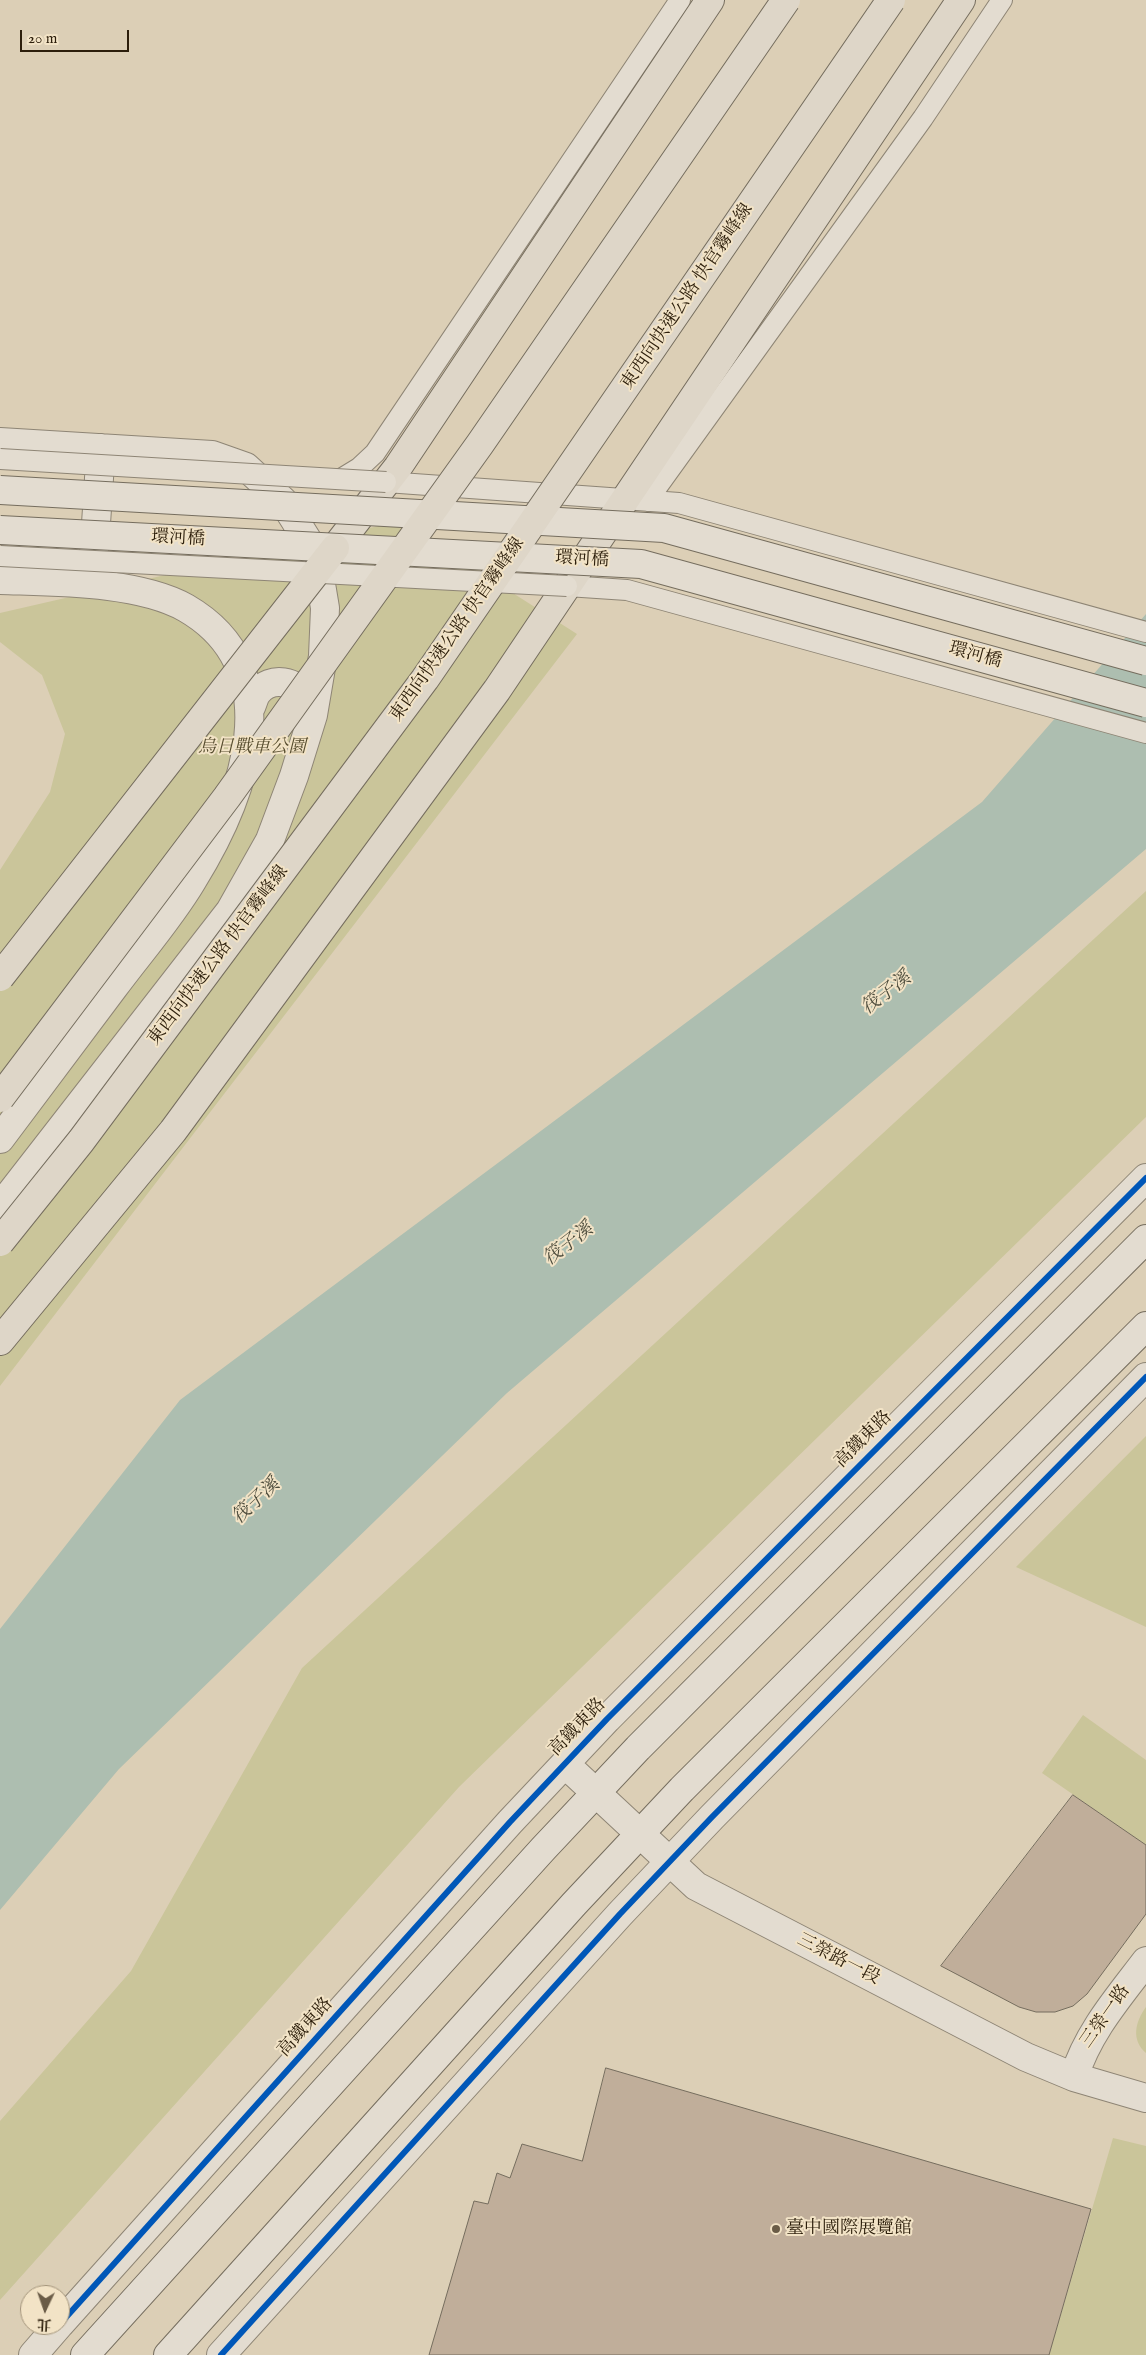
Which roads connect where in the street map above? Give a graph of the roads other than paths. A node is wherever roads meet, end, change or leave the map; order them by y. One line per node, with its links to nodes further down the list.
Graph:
1 (680, 0): 10 (lane)
2 (710, 0): 11 (highway)
3 (786, 0): 31 (highway, bridge)
4 (891, 0): 36 (highway, 東西向快速公路 快官霧峰線, bridge)
5 (961, 0): 13 (highway)
6 (1002, 0): 13 (lane)
7 (0, 442): 8 (street)
8 (101, 448): 22 (street); 28 (street)
9 (0, 459): 10 (lane, bridge)
10 (341, 479): 11 (lane, bridge)
11 (386, 482): 13 (lane, bridge); 14 (highway)
12 (0, 490): 14 (street, bridge)
13 (636, 500): 15 (highway); 24 (lane)
14 (364, 510): 15 (street, bridge); 17 (highway)
15 (609, 524): 19 (highway); 25 (street, bridge)
16 (0, 530): 17 (street, 環河橋, bridge)
17 (335, 548): 19 (street, 環河橋, bridge); 20 (highway, bridge)
18 (0, 556): 20 (lane, bridge)
19 (585, 560): 23 (highway); 26 (street, 環河橋, bridge)
20 (316, 573): 23 (lane, bridge); 30 (highway, bridge)
21 (0, 580): 22 (street)
22 (92, 584): 27 (street)
23 (567, 586): 29 (lane); 38 (highway)
24 (1146, 632)
25 (1146, 661)
26 (1146, 703)
27 (251, 707): 28 (street); 32 (street)
28 (313, 715): 34 (street)
29 (1146, 733)
30 (0, 977)
31 (0, 1098)
32 (0, 1138)
33 (1146, 1178): 40 (street, 高鐵東路)
34 (0, 1207)
35 (1146, 1239): 41 (street)
36 (0, 1242)
37 (1146, 1326): 42 (street)
38 (0, 1341)
39 (1146, 1377): 43 (street)
40 (565, 1764): 41 (street, 三榮路一段); 47 (street, 高鐵東路)
41 (596, 1793): 42 (street, 三榮路一段); 50 (street)
42 (640, 1833): 43 (street, 三榮路一段); 51 (street)
43 (670, 1862): 45 (street, 三榮路一段); 52 (street)
44 (1146, 1961): 45 (street, 三榮一路)
45 (1074, 2076): 46 (street, 三榮路一段)
46 (1146, 2098)
47 (70, 2314)
48 (51, 2335): 49 (street, 高鐵東路)
49 (32, 2355)
50 (85, 2355)
51 (168, 2355)
52 (220, 2355)

